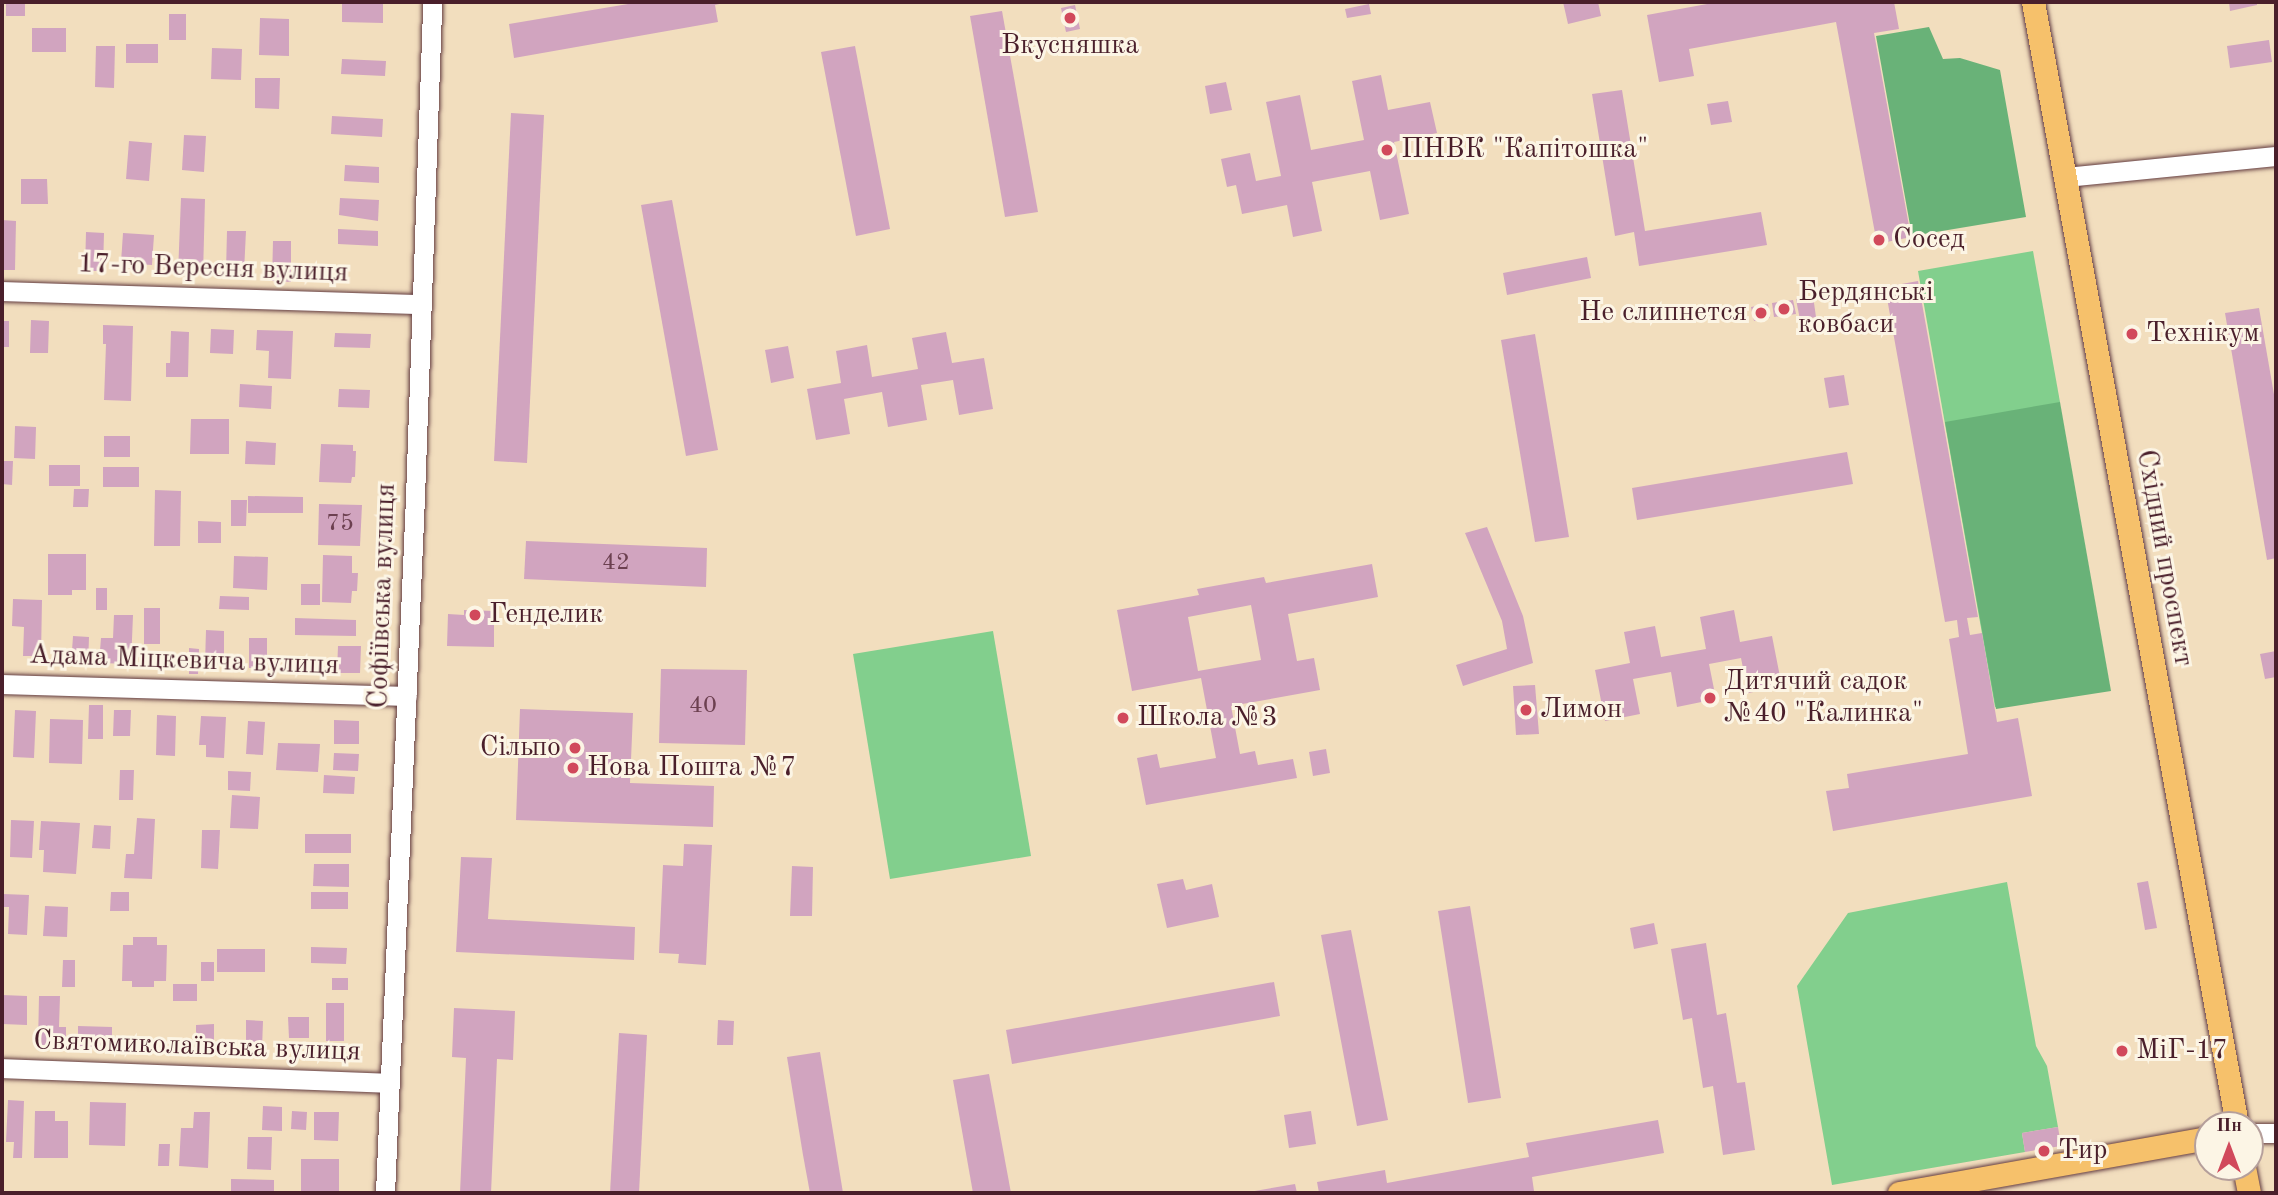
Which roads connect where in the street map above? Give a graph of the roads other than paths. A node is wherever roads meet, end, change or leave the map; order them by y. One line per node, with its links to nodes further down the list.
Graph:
1 (432, 2): 6 (street, Софіївська вулиця)
2 (2034, 2): 4 (main road, Східний проспект)
3 (2276, 156): 4 (street)
4 (2065, 177): 11 (main road, Східний проспект)
5 (2, 291): 6 (street, 17-го Вересня вулиця)
6 (422, 304): 8 (street, Софіївська вулиця)
7 (2, 684): 8 (street, Адама Міцкевича вулиця)
8 (407, 696): 10 (street, Софіївська вулиця)
9 (2, 1068): 10 (street, Святомиколаївська вулиця)
10 (390, 1083): 13 (street, Софіївська вулиця)
11 (2234, 1111)
12 (2194, 1140): 14 (main road)
13 (385, 1193)
14 (1899, 1193)

